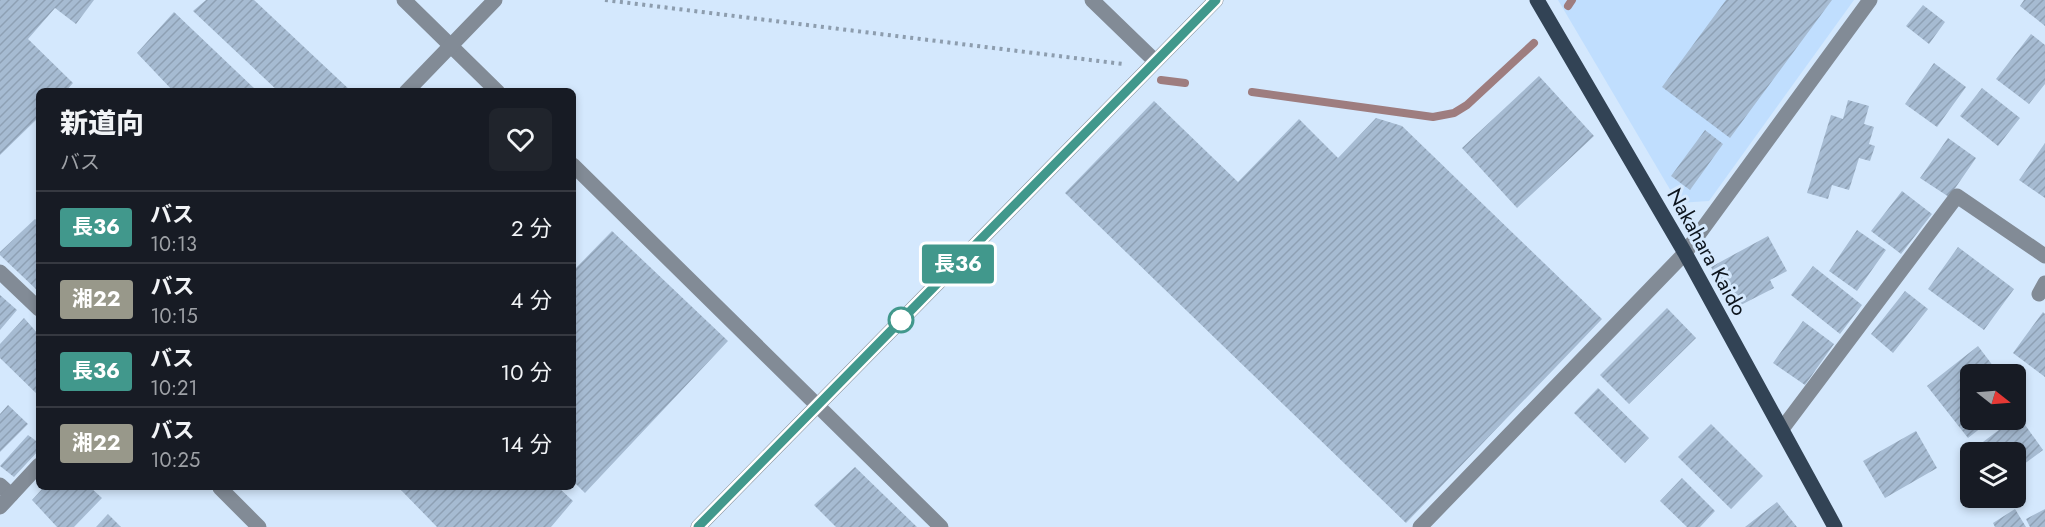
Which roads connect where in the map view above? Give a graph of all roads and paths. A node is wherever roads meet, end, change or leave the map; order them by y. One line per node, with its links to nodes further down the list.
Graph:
1 (404, 0): 8 (street)
2 (495, 0): 8 (street)
3 (605, 0): 9 (path)
4 (1092, 0): 9 (street)
5 (1216, 0): 9 (street)
6 (1537, 0): 13 (main road, Nakahara Kaido)
7 (1870, 0): 13 (street)
8 (451, 46): 10 (street); 11 (street)
9 (1152, 64): 17 (street)
10 (410, 88)
11 (494, 88)
12 (576, 168): 17 (street)
13 (1685, 254): 18 (main road, Nakahara Kaido); 26 (street)
14 (2045, 256): 18 (street)
15 (0, 272): 16 (street)
16 (36, 306)
17 (817, 405): 24 (street); 25 (street)
18 (1782, 429): 27 (main road, Nakahara Kaido)
19 (36, 467): 20 (street)
20 (5, 490): 22 (street)
21 (222, 490): 23 (street)
22 (0, 507)
23 (260, 527)
24 (698, 527)
25 (941, 527)
26 (1420, 527)
27 (1835, 527)

